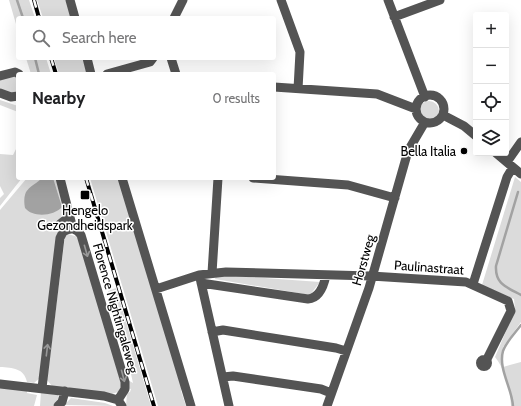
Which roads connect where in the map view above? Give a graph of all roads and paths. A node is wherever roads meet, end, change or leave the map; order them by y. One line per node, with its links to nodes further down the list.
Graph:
1 (70, 0): 6 (street)
2 (183, 0): 7 (street)
3 (281, 0): 18 (street)
4 (388, 0): 8 (street)
5 (440, 0): 8 (street)
6 (74, 16)
7 (175, 16)
8 (394, 17): 21 (street)
9 (88, 60): 13 (street)
10 (152, 60): 14 (street)
11 (171, 60): 15 (street)
12 (16, 72): 16 (street)
13 (90, 72)
14 (114, 72)
15 (175, 72)
16 (0, 76)
17 (276, 88): 18 (street)
18 (298, 89): 22 (street)
19 (0, 93): 20 (street)
20 (16, 96)
21 (424, 96): 22 (street); 23 (street)
22 (416, 109): 24 (street)
23 (443, 115): 24 (street); 25 (street)
24 (424, 122): 34 (street, Horstweg)
25 (473, 134)
26 (521, 142): 28 (street)
27 (500, 156): 28 (street)
28 (510, 165): 29 (street); 42 (street)
29 (521, 174)
30 (61, 180): 35 (street)
31 (123, 180): 43 (street)
32 (218, 180): 38 (street)
33 (276, 180): 34 (street)
34 (394, 198): 40 (street, Horstweg)
35 (70, 216): 36 (street); 37 (street)
36 (60, 224)
37 (72, 229): 49 (street, one-way to 37); 52 (street, Florence Nightingaleweg, one-way to 52)
38 (212, 273): 39 (street, Paulinastraat); 41 (street, Paulinastraat)
39 (326, 275): 40 (street, Paulinastraat); 41 (street, Paulinastraat)
40 (372, 276): 42 (street, Paulinastraat); 45 (street, Horstweg)
41 (200, 279): 43 (street, Paulinastraat); 44 (street)
42 (473, 284): 46 (street, Paulinastraat)
43 (156, 289): 54 (street)
44 (212, 332): 45 (street); 47 (street)
45 (346, 351): 51 (street, Horstweg)
46 (486, 361)
47 (223, 377): 51 (street); 55 (street)
48 (0, 384): 49 (street)
49 (42, 388): 50 (street)
50 (65, 391): 52 (street); 53 (street)
51 (331, 393): 56 (street, Horstweg)
52 (120, 403)
53 (58, 406)
54 (191, 406)
55 (229, 406)
56 (327, 406)

